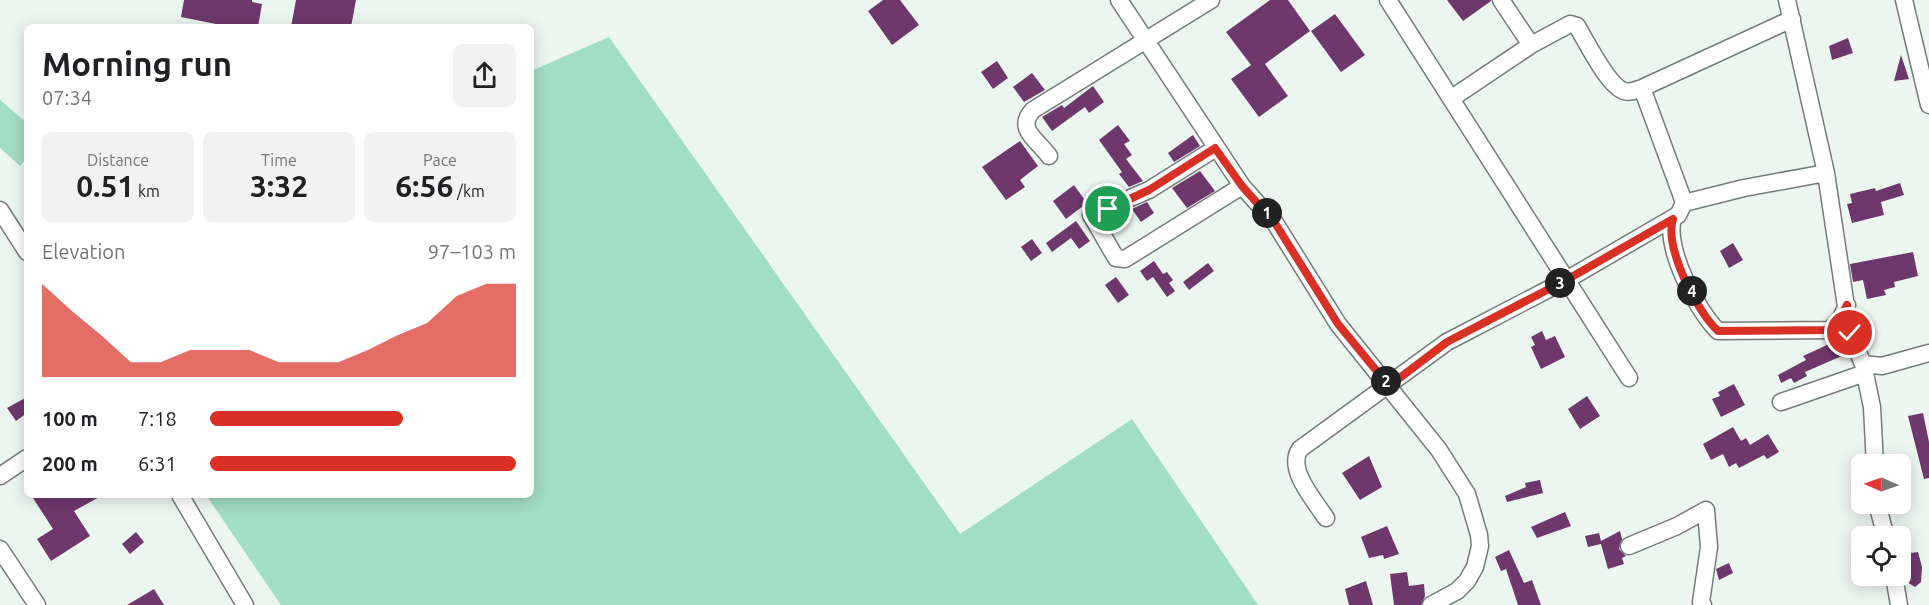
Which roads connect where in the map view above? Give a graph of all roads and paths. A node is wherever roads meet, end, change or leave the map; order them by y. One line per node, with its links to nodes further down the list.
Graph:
1 (1119, 0): 8 (street)
2 (1211, 0): 8 (street)
3 (1388, 0): 11 (street)
4 (1501, 0): 9 (street)
5 (1787, 0): 7 (street)
6 (1904, 0): 12 (street)
7 (1792, 19): 10 (street); 15 (street)
8 (1146, 42): 13 (street); 14 (street)
9 (1531, 45): 10 (street); 11 (street)
10 (1642, 88): 17 (street)
11 (1452, 98): 21 (street)
12 (1929, 105)
13 (1215, 148): 16 (street); 16 (street)
14 (1049, 156)
15 (1826, 173): 17 (street); 22 (street)
16 (1242, 186): 26 (street)
17 (1684, 203): 19 (street)
18 (0, 210): 20 (street)
19 (1673, 219): 21 (street); 22 (street)
20 (24, 247)
21 (1568, 279): 25 (street); 26 (street)
22 (1847, 305): 24 (street)
23 (1929, 353): 24 (street)
24 (1864, 369): 27 (street); 28 (street)
25 (1629, 378)
26 (1389, 386): 32 (street); 38 (street)
27 (1781, 402)
28 (1874, 454)
29 (24, 460): 30 (street)
30 (0, 476)
31 (182, 498): 37 (street)
32 (1326, 518)
33 (1629, 546): 39 (street)
34 (0, 549): 36 (street)
35 (1896, 586): 40 (street)
36 (38, 605)
37 (245, 605)
38 (1431, 605)
39 (1703, 605)
40 (1899, 605)

